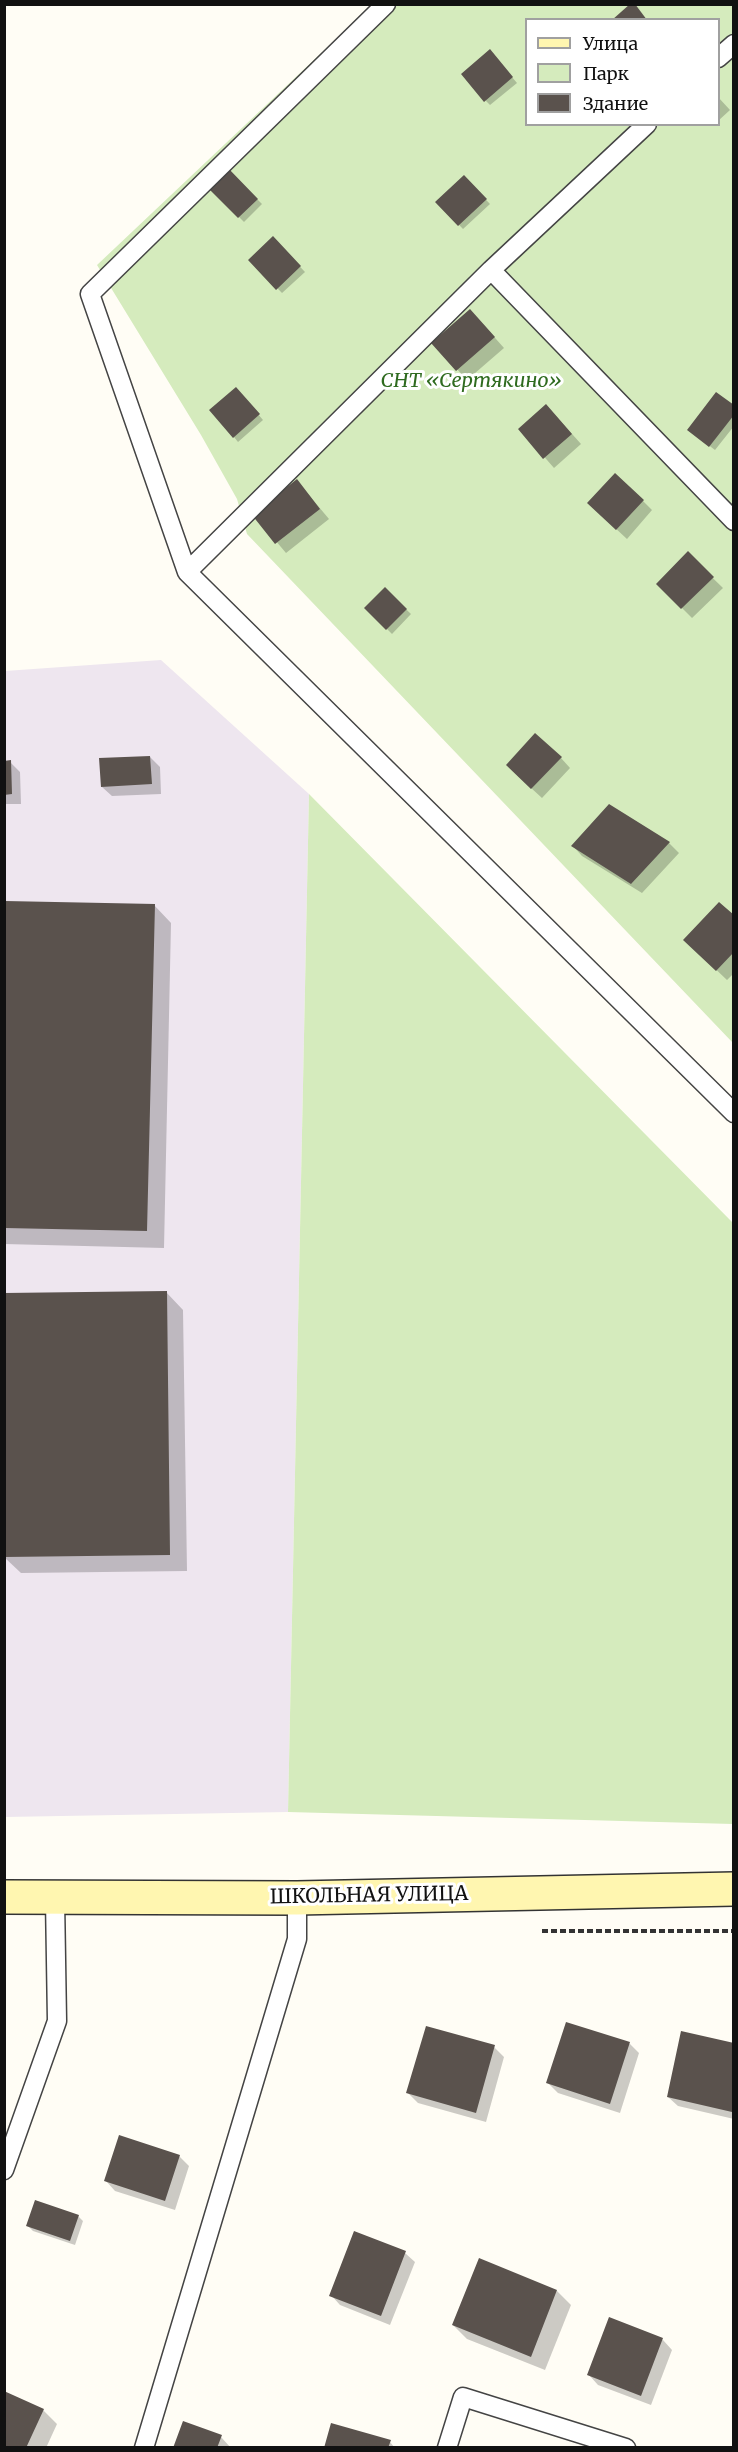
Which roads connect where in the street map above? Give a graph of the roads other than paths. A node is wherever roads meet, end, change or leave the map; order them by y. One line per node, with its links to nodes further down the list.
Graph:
1 (386, 4): 7 (lane)
2 (734, 44): 3 (lane)
3 (720, 56)
4 (645, 126): 5 (lane)
5 (491, 270): 6 (lane); 7 (lane)
6 (734, 521)
7 (187, 572): 8 (lane)
8 (734, 1113)
9 (734, 1889): 11 (street, ШКОЛЬНАЯ УЛИЦА)
10 (4, 1897): 12 (street, ШКОЛЬНАЯ УЛИЦА)
11 (297, 1898): 12 (street, ШКОЛЬНАЯ УЛИЦА); 14 (lane)
12 (55, 1899): 13 (lane)
13 (4, 2170)
14 (144, 2448)
15 (447, 2448): 16 (lane)
16 (626, 2448)

